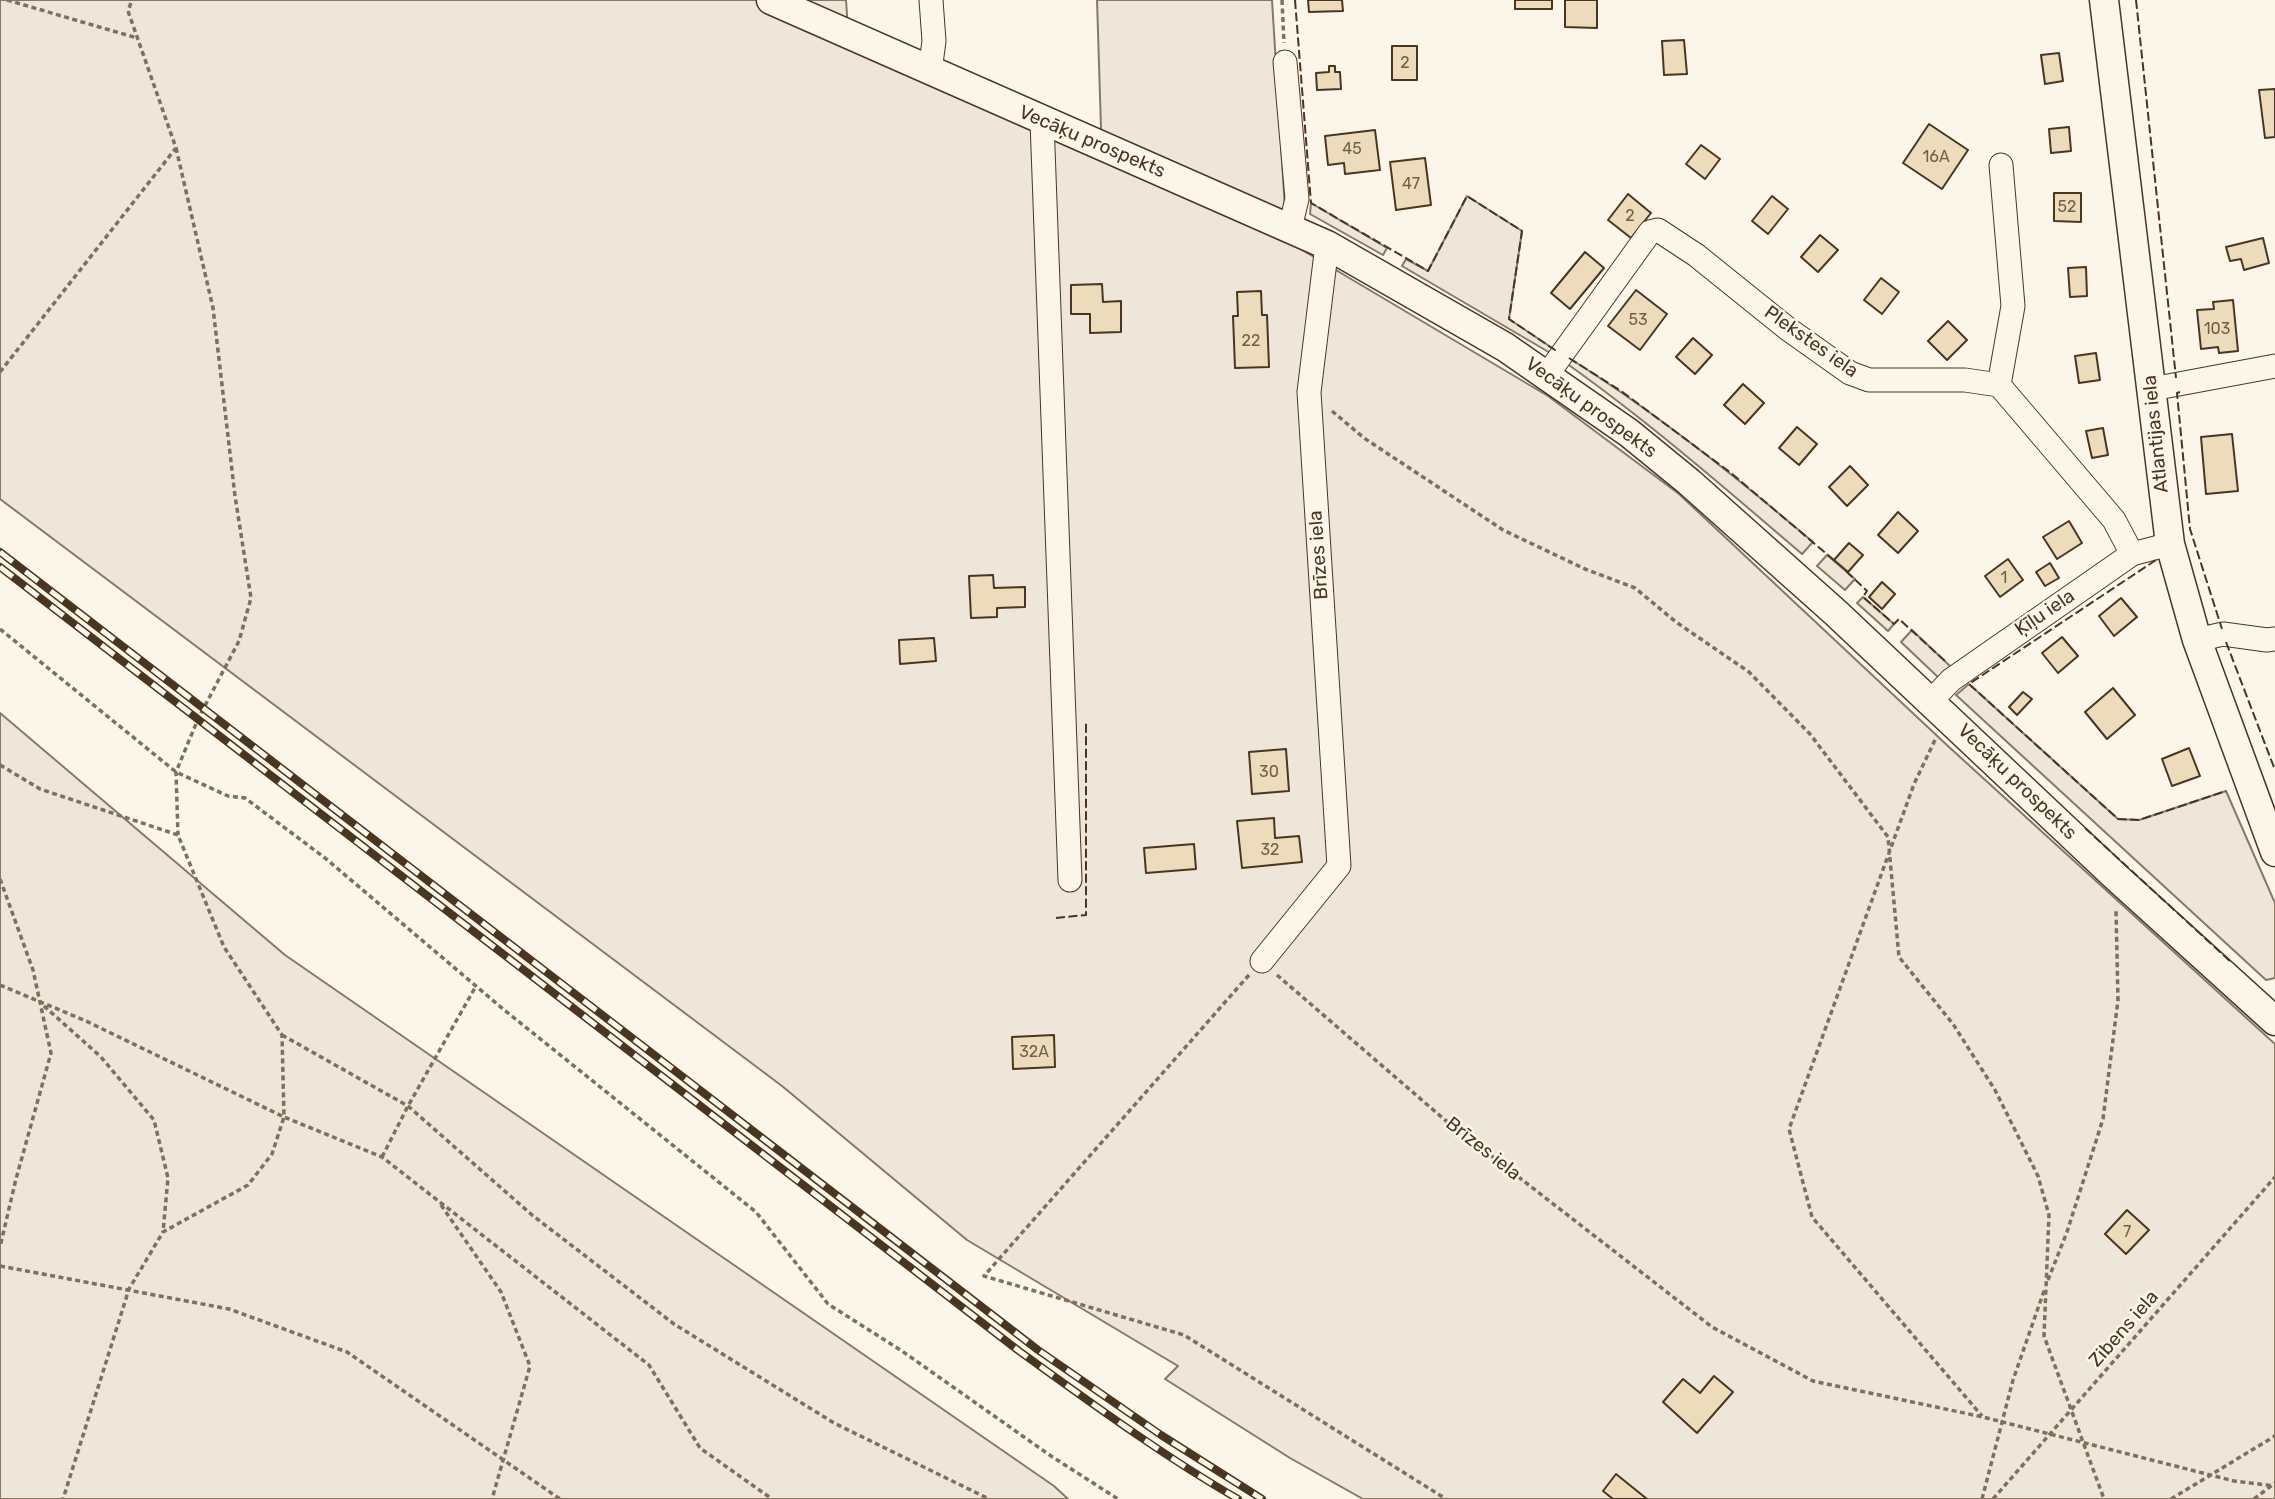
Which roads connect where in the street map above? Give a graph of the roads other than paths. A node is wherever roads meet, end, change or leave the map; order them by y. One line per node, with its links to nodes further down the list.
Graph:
1 (771, 0): 5 (main road, Vecāķu prospekts)
2 (931, 0): 5 (street)
3 (2104, 0): 13 (main road, Atlantijas iela)
4 (1285, 62): 8 (street)
5 (930, 71): 6 (main road, Vecāķu prospekts)
6 (1042, 121): 8 (main road, Vecāķu prospekts); 20 (street)
7 (2001, 165): 12 (street)
8 (1290, 228): 9 (main road, Vecāķu prospekts)
9 (1327, 245): 11 (main road, Vecāķu prospekts); 21 (street, Brīzes iela)
10 (2275, 366): 13 (street)
11 (1547, 375): 12 (street, Plekstes iela); 18 (main road, Vecāķu prospekts)
12 (1999, 384): 15 (street)
13 (2152, 389): 14 (main road, Atlantijas iela)
14 (2169, 544): 15 (street, Ķīļu iela); 17 (main road, Atlantijas iela)
15 (2132, 554): 18 (street, Ķīļu iela)
16 (2275, 639): 17 (street)
17 (2197, 640): 19 (main road, Atlantijas iela)
18 (1939, 708): 22 (main road, Vecāķu prospekts)
19 (2275, 852)
20 (1070, 880)
21 (1262, 961)
22 (2270, 1009)

